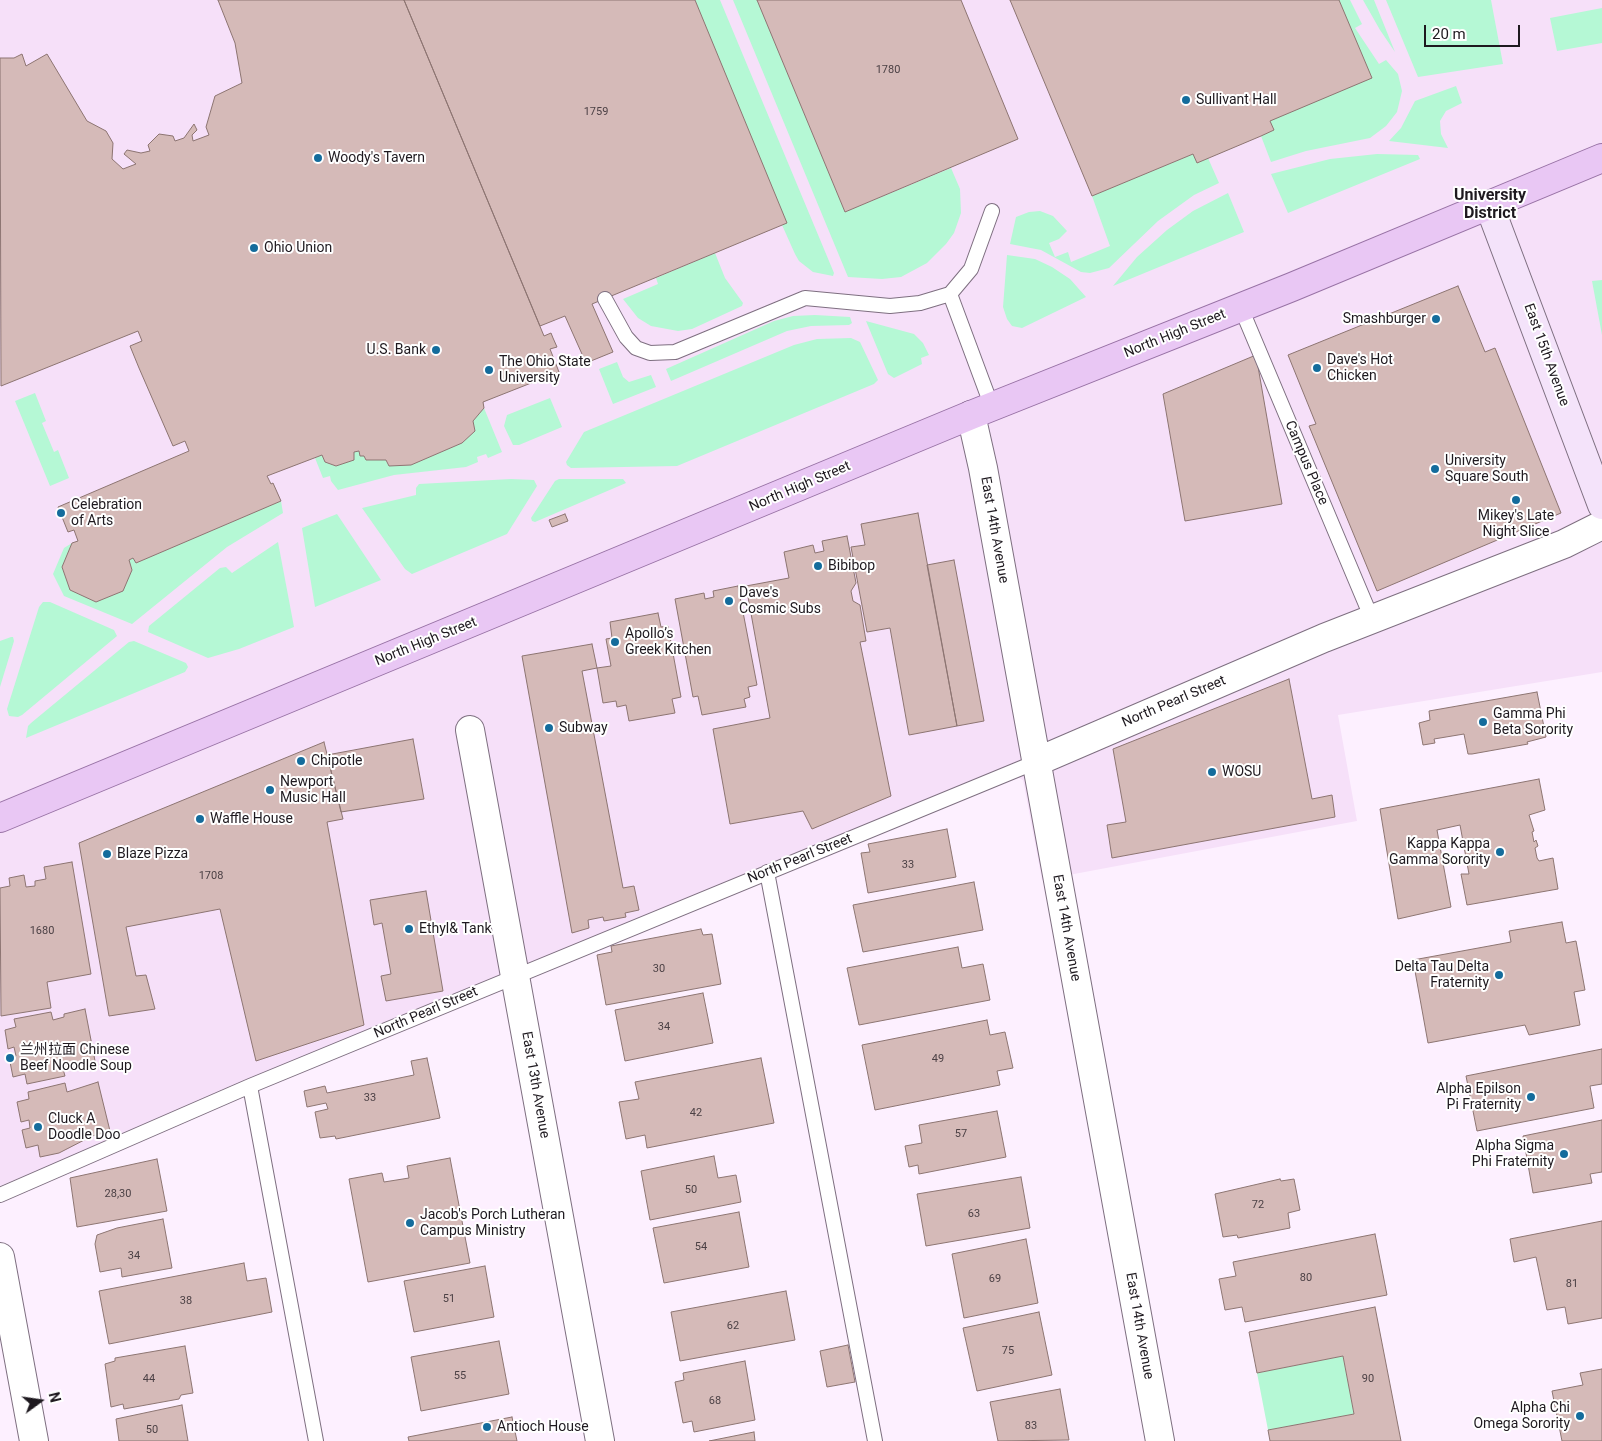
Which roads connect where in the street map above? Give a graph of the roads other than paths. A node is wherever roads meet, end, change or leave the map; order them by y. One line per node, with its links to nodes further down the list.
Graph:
1 (1602, 158): 2 (main road, North High Street)
2 (1490, 205): 6 (main road, North High Street); 8 (street, East 15th Avenue)
3 (992, 211): 4 (lane)
4 (950, 294): 5 (lane); 7 (lane)
5 (605, 299)
6 (1241, 308): 7 (main road, North High Street); 10 (lane, Campus Place)
7 (982, 411): 12 (street, East 14th Avenue); 13 (main road, North High Street)
8 (1602, 506)
9 (1602, 525): 10 (street, North Pearl Street)
10 (1372, 619): 12 (street, North Pearl Street)
11 (470, 730): 15 (street, East 13th Avenue)
12 (1036, 762): 14 (lane, North Pearl Street); 23 (street, East 14th Avenue)
13 (0, 818)
14 (767, 872): 15 (lane, North Pearl Street); 22 (lane)
15 (515, 976): 16 (lane, North Pearl Street); 21 (street, East 13th Avenue)
16 (250, 1086): 17 (lane, North Pearl Street); 20 (lane)
17 (0, 1195)
18 (0, 1257): 19 (street)
19 (34, 1441)
20 (316, 1441)
21 (600, 1441)
22 (875, 1441)
23 (1160, 1441)

